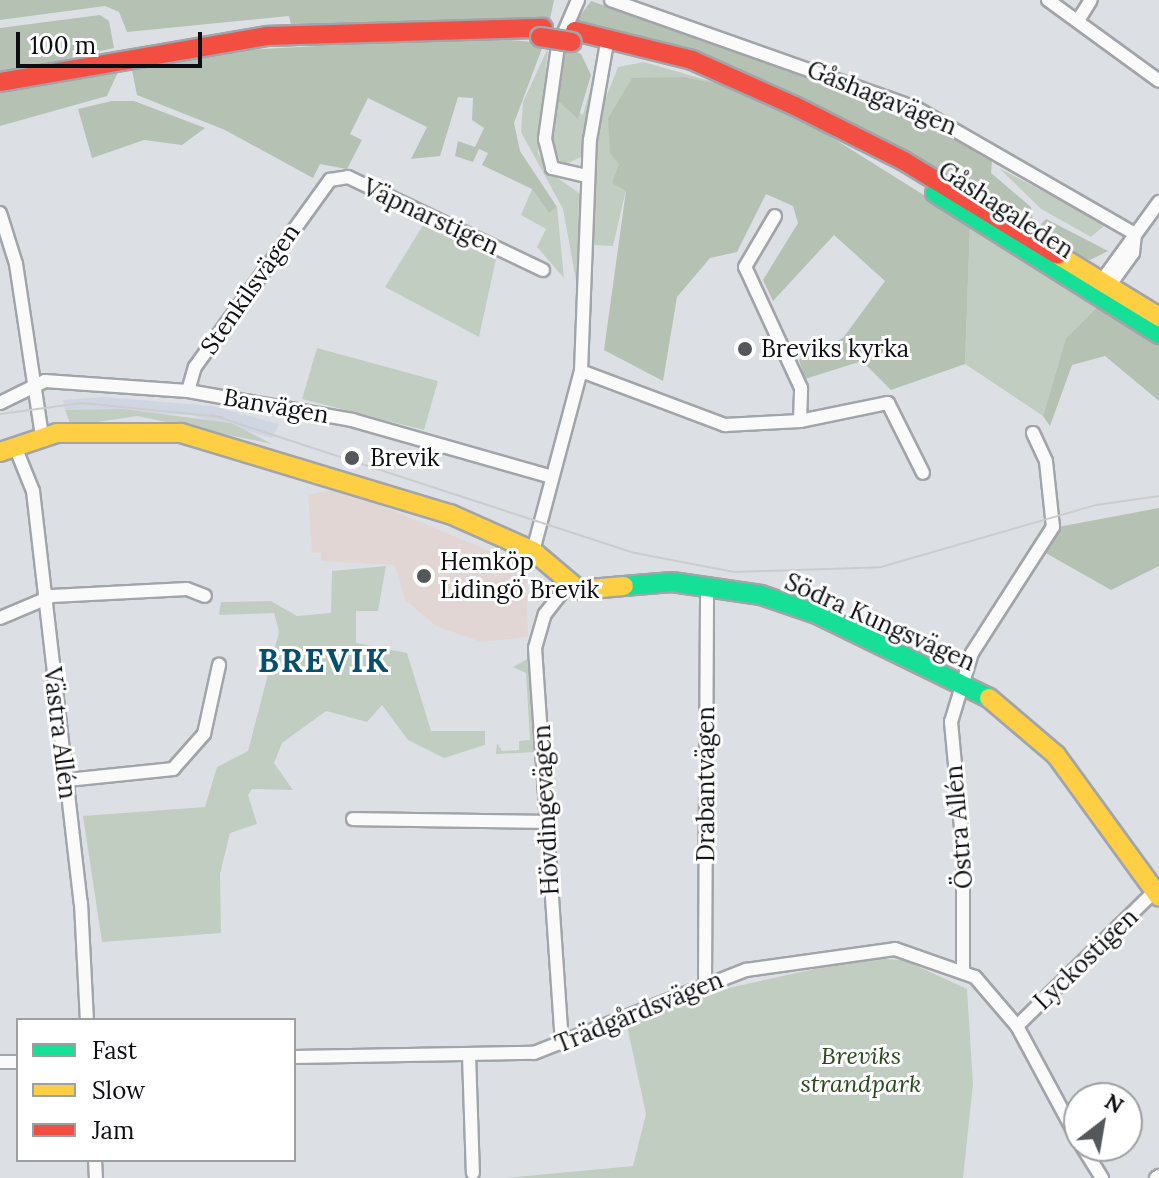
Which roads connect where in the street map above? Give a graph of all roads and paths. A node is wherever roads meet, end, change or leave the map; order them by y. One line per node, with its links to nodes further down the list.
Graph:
1 (578, 0): 9 (street)
2 (611, 0): 14 (street, Gåshagavägen)
3 (1048, 0): 5 (street)
4 (1091, 0): 5 (street)
5 (1079, 19): 7 (street)
6 (607, 43): 8 (main road, Gåshagaleden); 9 (street); 16 (main road, Gåshagaleden)
7 (1159, 81)
8 (0, 82)
9 (587, 176): 19 (street)
10 (319, 189): 15 (street, Väpnarstigen); 21 (street, Stenkilsvägen)
11 (1159, 202): 14 (street)
12 (0, 213): 20 (street)
13 (775, 216): 23 (street)
14 (1135, 234): 16 (street)
15 (543, 270)
16 (1102, 287): 17 (main road, Gåshagaleden); 18 (main road, Gåshagaleden)
17 (1159, 317)
18 (1159, 334)
19 (581, 371): 23 (street); 28 (street)
20 (35, 383): 21 (street, Banvägen); 22 (street); 25 (street)
21 (188, 391): 28 (street, Banvägen)
22 (0, 403)
23 (800, 421): 27 (street)
24 (1033, 433): 36 (street, Östra Allén)
25 (42, 436): 26 (main road); 29 (main road)
26 (8, 451): 33 (street, Västra Allén)
27 (923, 473)
28 (552, 477): 29 (street)
29 (533, 551): 30 (main road)
30 (568, 585): 31 (main road, Södra Kungsvägen); 39 (street, Hövdingevägen)
31 (707, 586): 36 (main road, Södra Kungsvägen); 42 (street, Drabantvägen)
32 (205, 596): 33 (street)
33 (43, 600): 34 (street); 37 (street, Västra Allén)
34 (0, 618)
35 (219, 665): 37 (street)
36 (961, 683): 40 (main road, Södra Kungsvägen); 41 (street, Östra Allén)
37 (67, 780): 43 (street, Västra Allén)
38 (353, 819): 39 (street)
39 (545, 822): 45 (street, Hövdingevägen)
40 (1157, 894): 44 (street, Lyckostigen)
41 (963, 972): 42 (street, Trädgårdsvägen); 44 (street, Trädgårdsvägen)
42 (705, 982): 45 (street, Trädgårdsvägen)
43 (87, 1018)
44 (1017, 1026): 48 (street, Trädgårdsvägen)
45 (562, 1044): 46 (street, Trädgårdsvägen)
46 (469, 1055): 47 (street, Trädgårdsvägen); 49 (street)
47 (296, 1057)
48 (1063, 1111)
49 (473, 1173)

